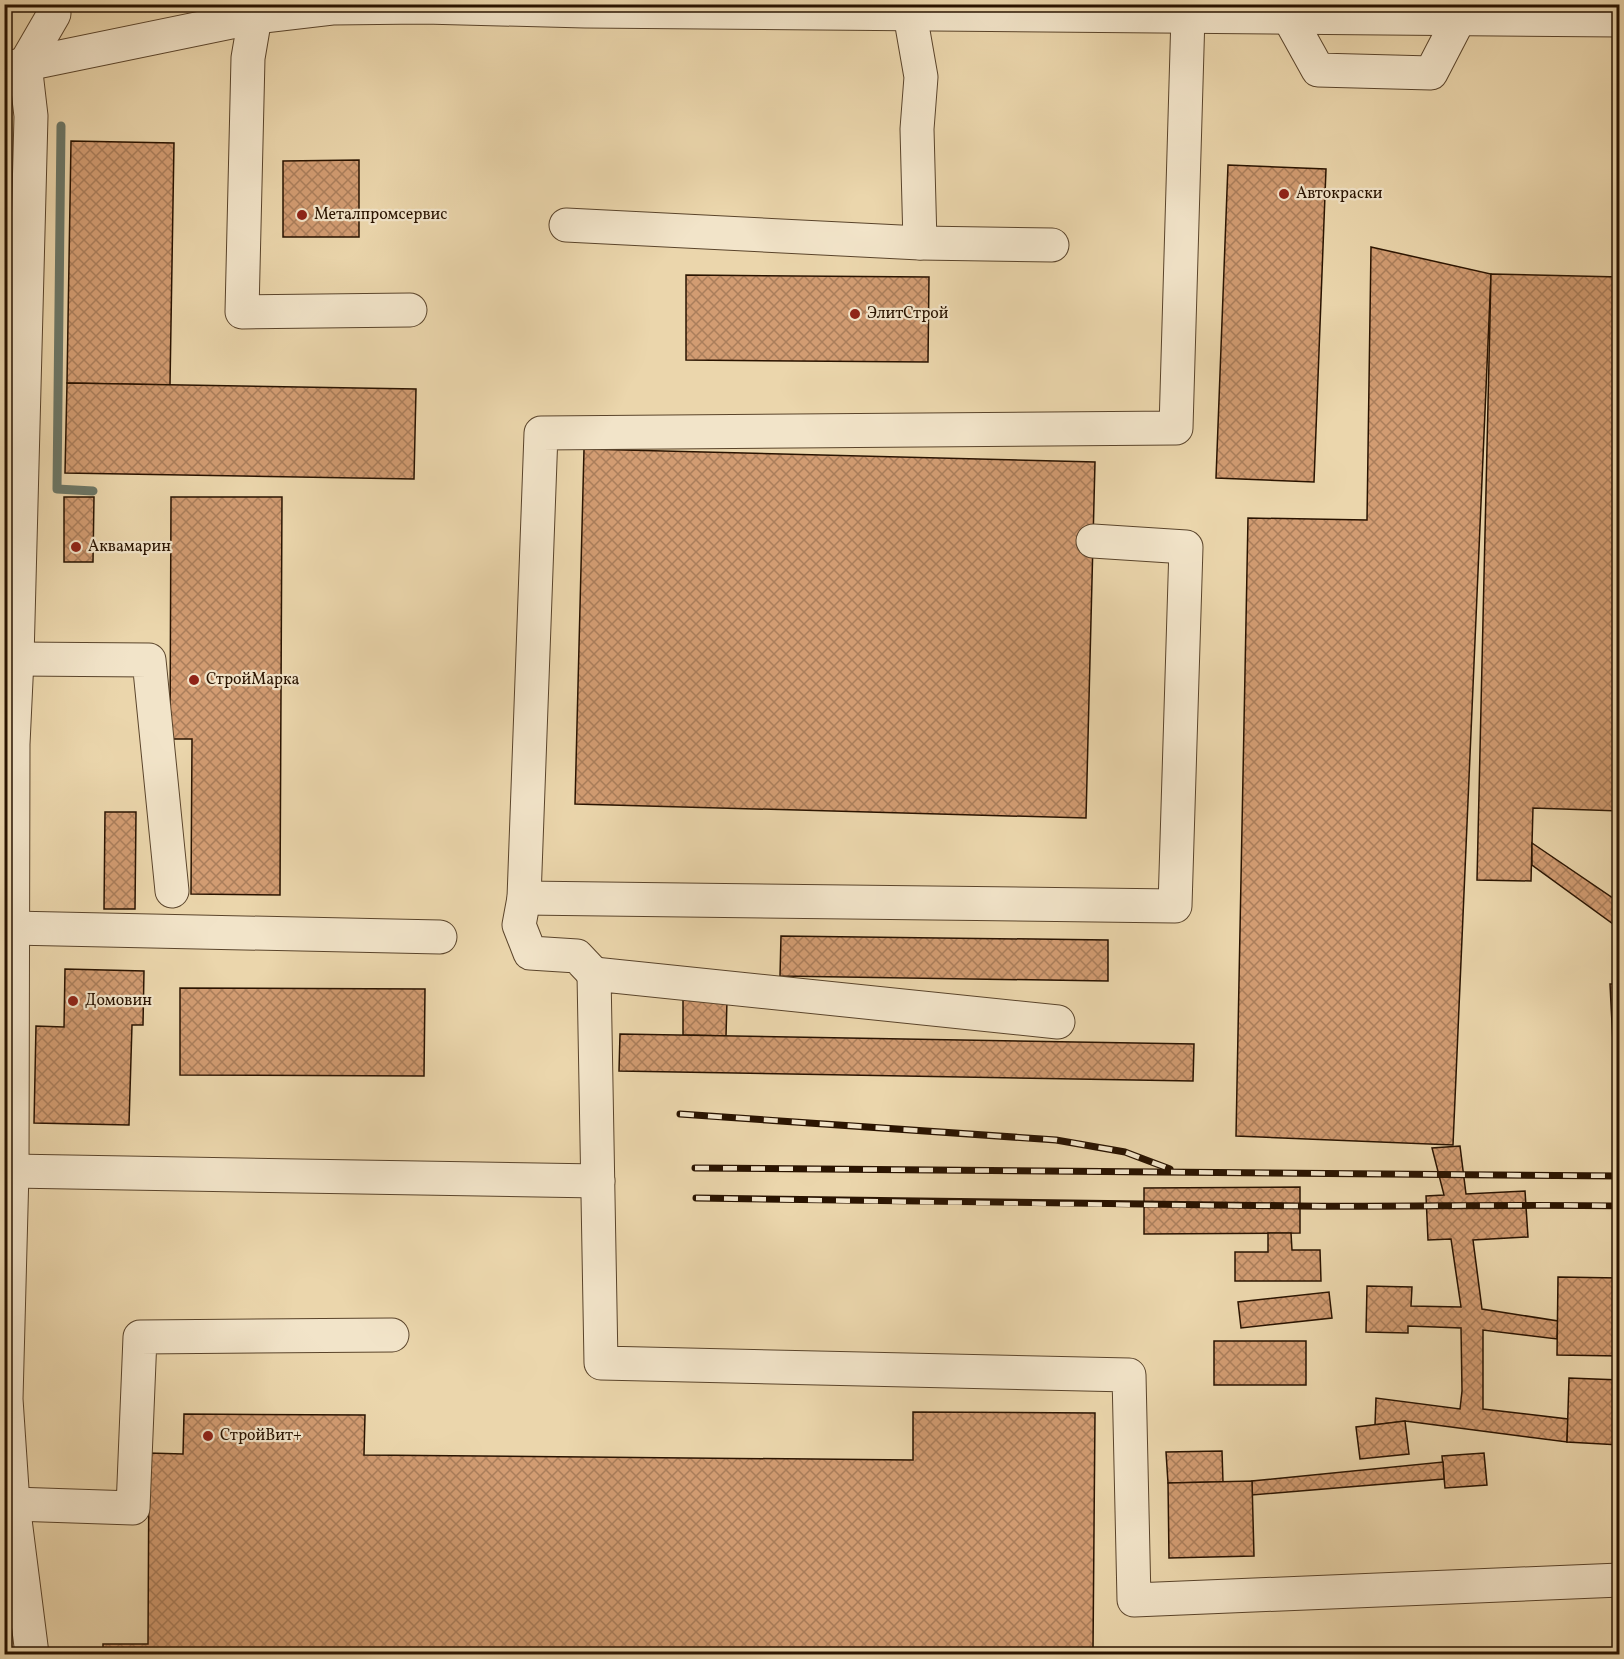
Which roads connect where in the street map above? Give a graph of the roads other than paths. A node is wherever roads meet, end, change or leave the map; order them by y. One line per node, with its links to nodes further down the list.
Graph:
1 (52, 4): 11 (street)
2 (423, 6): 3 (street); 5 (street)
3 (585, 8): 4 (street)
4 (873, 9): 6 (street)
5 (254, 11): 11 (street); 15 (street)
6 (910, 14): 7 (street); 13 (street)
7 (1188, 15): 8 (street); 20 (street)
8 (1288, 16): 9 (street); 9 (street)
9 (1460, 20): 10 (street)
10 (1620, 20)
11 (15, 66): 17 (street)
12 (566, 225): 13 (street)
13 (920, 243): 14 (street)
14 (1052, 245)
15 (410, 310)
16 (1093, 541): 20 (street)
17 (17, 659): 18 (street); 19 (street)
18 (9, 744): 21 (street)
19 (172, 891)
20 (524, 898): 23 (street)
21 (12, 928): 22 (street); 25 (street)
22 (440, 937)
23 (594, 974): 24 (street); 27 (street)
24 (1058, 1022)
25 (8, 1113): 26 (street)
26 (12, 1171): 27 (street); 29 (street)
27 (598, 1181): 31 (street)
28 (392, 1335): 30 (street)
29 (5, 1398): 30 (street)
30 (13, 1504): 32 (street)
31 (1620, 1580)
32 (32, 1654)

